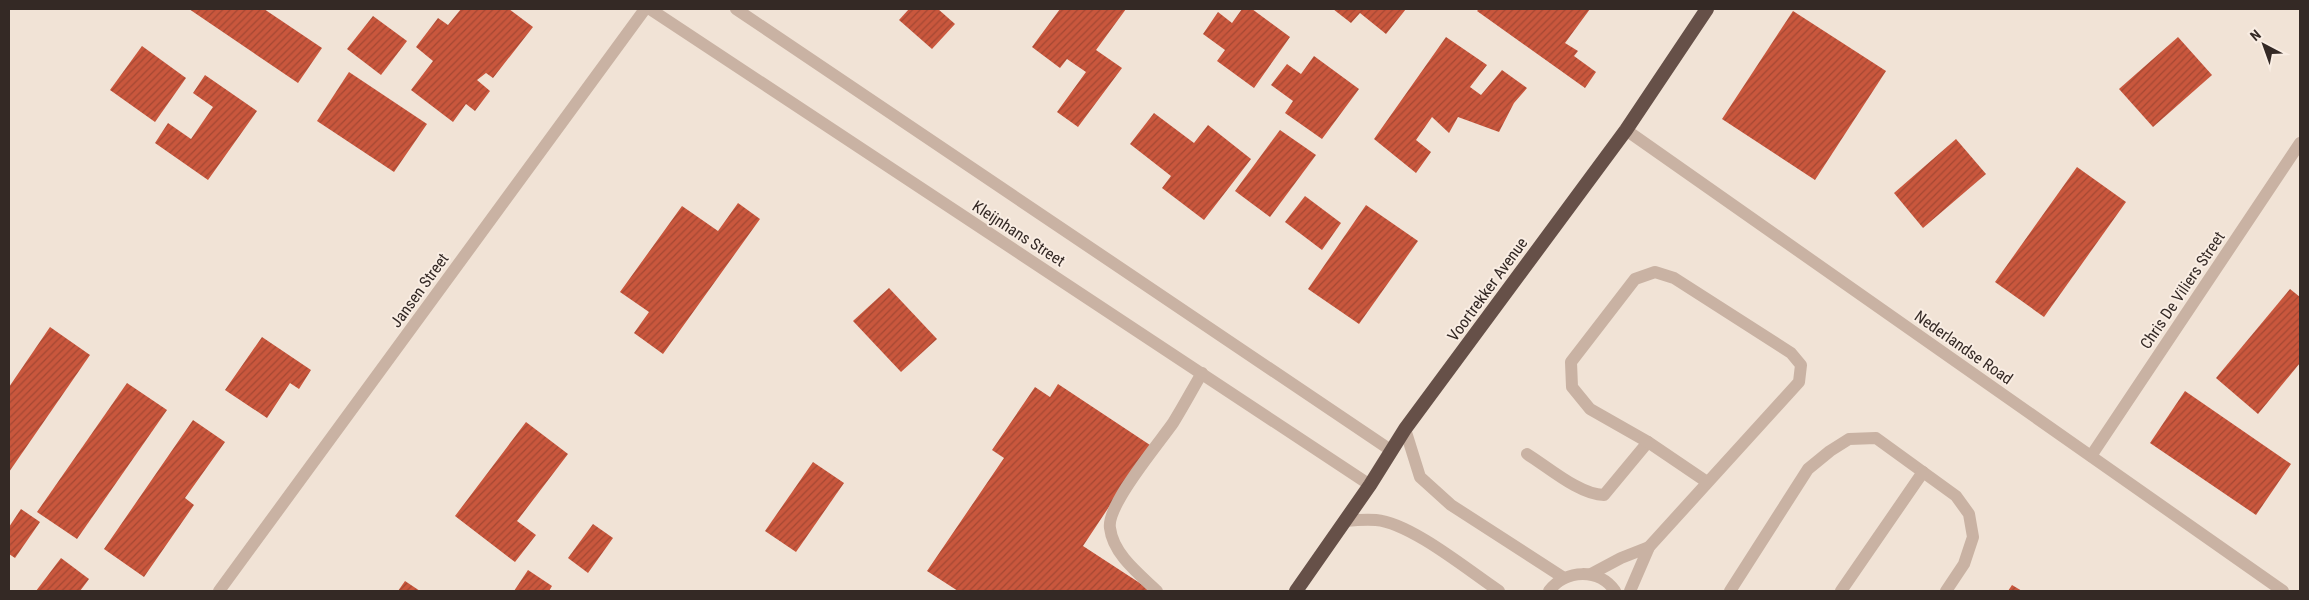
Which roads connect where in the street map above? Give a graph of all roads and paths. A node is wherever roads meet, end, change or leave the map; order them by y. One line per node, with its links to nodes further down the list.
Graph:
1 (645, 9): 20 (street, Jansen Street)
2 (650, 9): 7 (street, Kleijnhans Street)
3 (736, 9): 10 (street, Kleijnhans Street)
4 (1707, 9): 5 (highway, Voortrekker Avenue)
5 (1626, 130): 8 (highway, Voortrekker Avenue); 12 (street, Nederlandse Road)
6 (2300, 143): 12 (street, Chris De Viliers Street)
7 (1202, 374): 15 (street, Kleijnhans Street); 21 (street)
8 (1405, 429): 10 (highway, Voortrekker Avenue); 19 (street)
9 (1648, 442): 11 (street); 14 (street); 14 (street)
10 (1392, 451): 15 (highway, Voortrekker Avenue)
11 (1527, 454)
12 (2090, 456): 30 (street, Nederlandse Road)
13 (1923, 472): 27 (street); 28 (street); 29 (street)
14 (1706, 482): 17 (street)
15 (1370, 485): 16 (highway, Voortrekker Avenue)
16 (1345, 521): 22 (highway, Voortrekker Avenue); 23 (street)
17 (1649, 547): 18 (street); 26 (street)
18 (1591, 574): 19 (street); 25 (street)
19 (1564, 578): 24 (street)
20 (219, 591)
21 (1157, 591)
22 (1296, 591)
23 (1499, 591)
24 (1549, 591)
25 (1615, 591)
26 (1630, 591)
27 (1730, 591)
28 (1841, 591)
29 (1946, 591)
30 (2283, 591)

